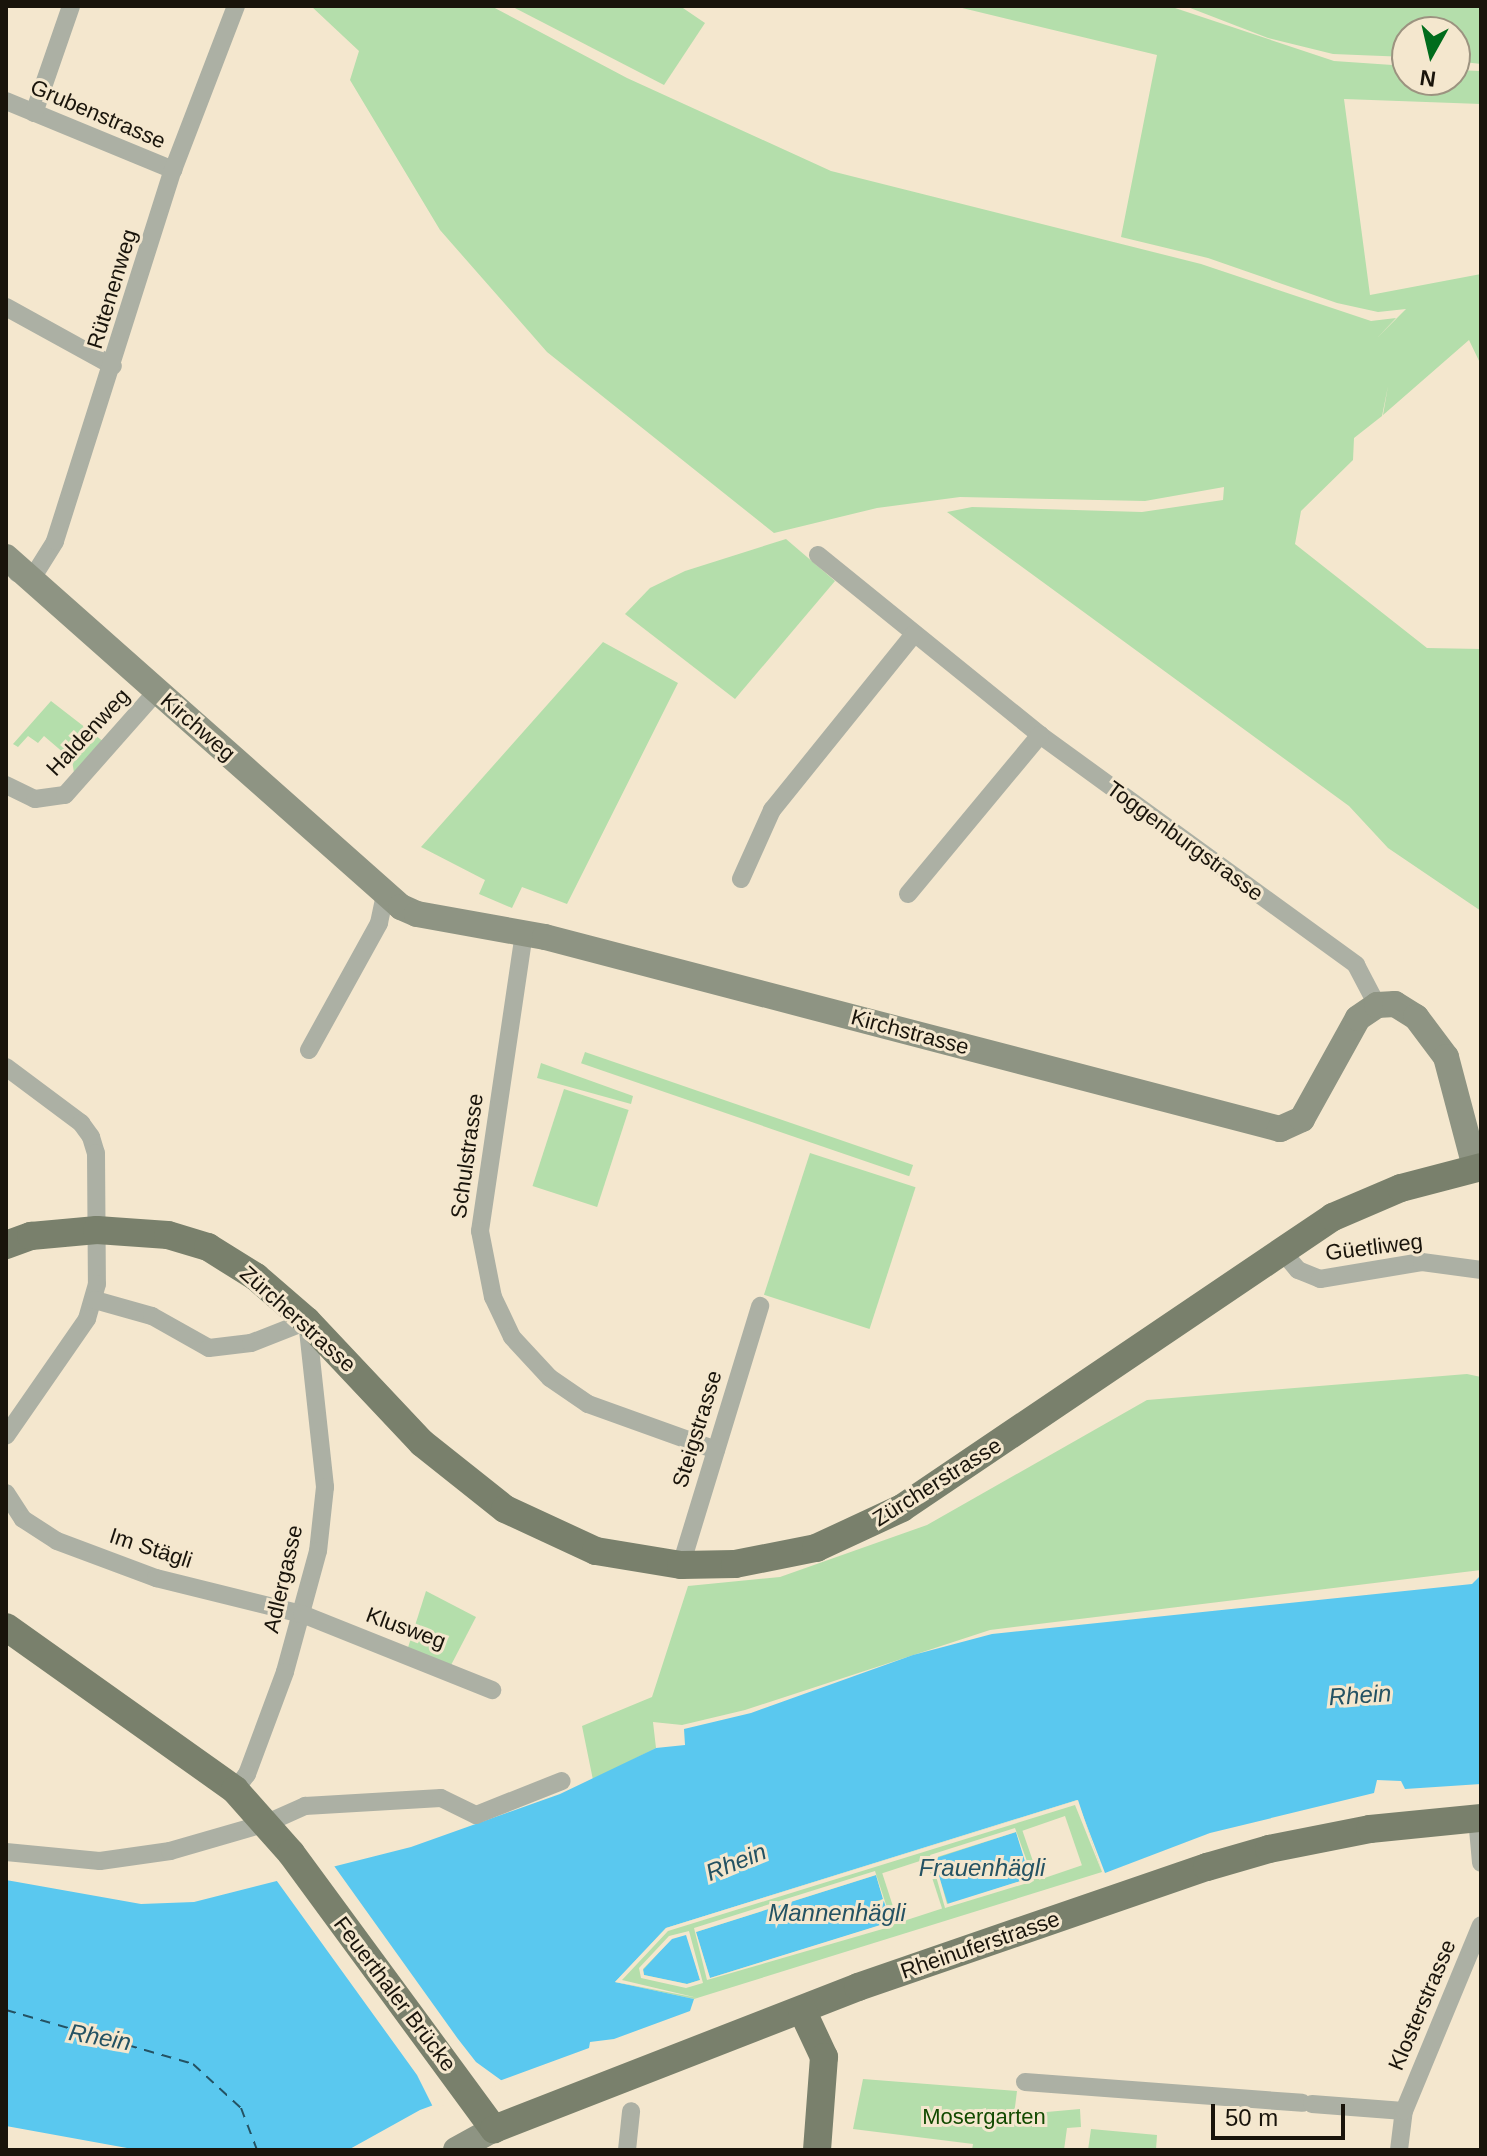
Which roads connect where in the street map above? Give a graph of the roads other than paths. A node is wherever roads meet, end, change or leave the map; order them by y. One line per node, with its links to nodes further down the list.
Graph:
1 (71, 6): 4 (street)
2 (236, 6): 5 (street, Rütenenweg)
3 (6, 101): 4 (street, Grubenstrasse)
4 (34, 113): 5 (street, Grubenstrasse)
5 (173, 170): 7 (street, Rütenenweg)
6 (6, 307): 7 (street)
7 (113, 366): 9 (street, Rütenenweg)
8 (818, 555): 10 (street, Toggenburgstrasse)
9 (12, 567): 11 (street, Kirchweg)
10 (914, 634): 12 (street, Toggenburgstrasse); 14 (street)
11 (157, 691): 13 (street, Haldenweg); 15 (street, Kirchweg)
12 (1040, 735): 16 (street); 18 (street, Toggenburgstrasse)
13 (6, 785)
14 (741, 879)
15 (386, 891): 17 (street, Kirchstrasse); 19 (street)
16 (908, 894)
17 (524, 933): 18 (street, Kirchstrasse); 30 (street, Schulstrasse)
18 (1377, 1005): 21 (street)
19 (309, 1050)
20 (6, 1067): 22 (street)
21 (1478, 1167): 24 (main road, Zürcherstrasse)
22 (97, 1230): 23 (main road, Zürcherstrasse); 26 (street); 28 (main road, Zürcherstrasse)
23 (6, 1245)
24 (1282, 1251): 25 (street, Güetliweg); 32 (main road, Zürcherstrasse)
25 (1481, 1270)
26 (95, 1300): 28 (street); 29 (street)
27 (760, 1306): 30 (street, Steigstrasse)
28 (307, 1321): 32 (main road, Zürcherstrasse); 33 (street, Adlergasse)
29 (6, 1436)
30 (716, 1450): 32 (street, Steigstrasse)
31 (6, 1493): 33 (street, Im Stägli)
32 (684, 1553)
33 (302, 1614): 35 (street, Klusweg); 37 (street, Adlergasse)
34 (6, 1627): 37 (main road)
35 (492, 1690)
36 (562, 1781): 39 (street)
37 (235, 1790): 39 (main road)
38 (1479, 1818): 41 (street); 43 (main road, Rheinuferstrasse)
39 (267, 1823): 40 (street); 47 (main road, Feuerthaler Brücke)
40 (6, 1852)
41 (1481, 1863)
42 (1481, 1925): 46 (street, Klosterstrasse)
43 (802, 2010): 47 (main road, Rheinuferstrasse); 50 (main road)
44 (1025, 2082): 46 (street)
45 (631, 2111): 49 (street)
46 (1404, 2111): 51 (street, Klosterstrasse)
47 (488, 2119): 48 (street)
48 (456, 2150)
49 (627, 2150)
50 (817, 2150)
51 (1399, 2150)

